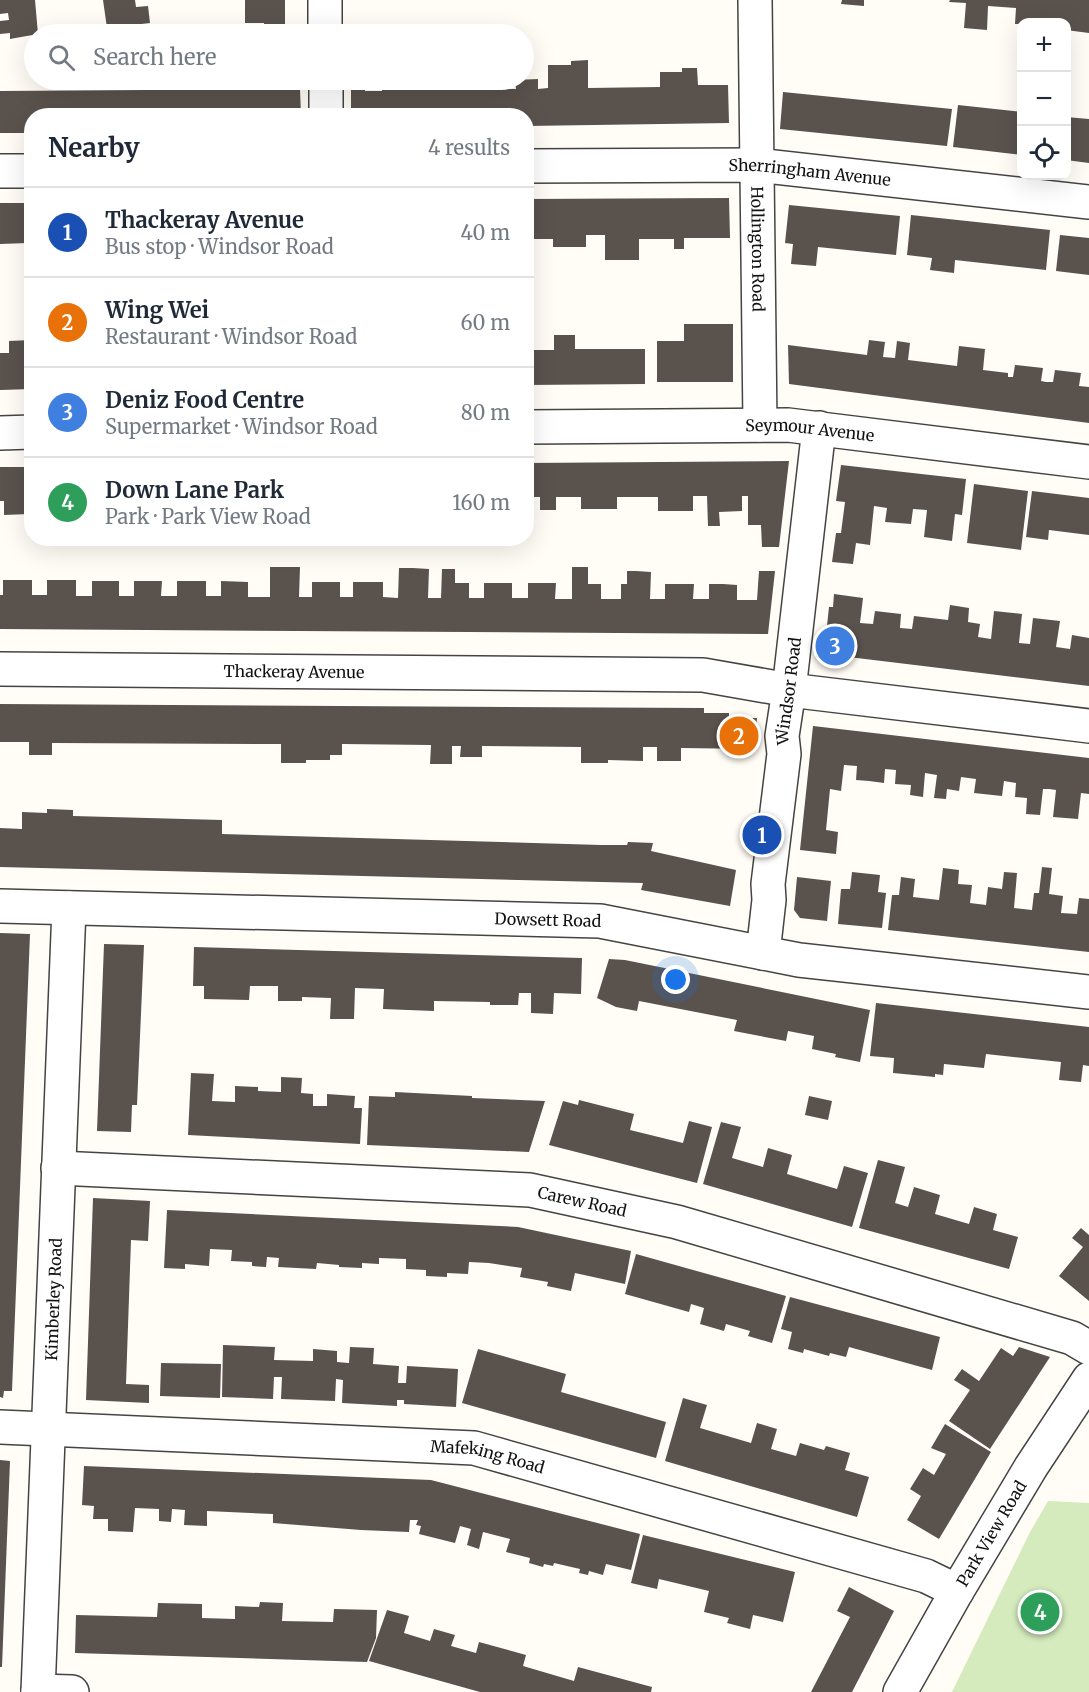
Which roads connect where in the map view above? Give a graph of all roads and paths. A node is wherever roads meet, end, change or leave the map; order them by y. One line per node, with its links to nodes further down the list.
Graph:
1 (325, 0): 3 (street)
2 (755, 0): 6 (street, Hollington Road)
3 (325, 24)
4 (326, 90): 5 (street)
5 (326, 108)
6 (757, 165): 7 (street, Sherringham Avenue); 10 (street, Sherringham Avenue); 11 (street, Hollington Road)
7 (534, 166)
8 (0, 171): 9 (street)
9 (24, 171)
10 (1089, 202)
11 (760, 425): 12 (street, Seymour Avenue); 13 (street, Seymour Avenue)
12 (534, 428)
13 (819, 428): 16 (street, Seymour Avenue); 18 (street, Windsor Road)
14 (24, 432): 15 (street)
15 (0, 433)
16 (1089, 462)
17 (0, 669): 18 (street, Thackeray Avenue)
18 (789, 690): 19 (street, Thackeray Avenue); 22 (street, Windsor Road)
19 (1089, 726)
20 (0, 906): 21 (street, Dowsett Road)
21 (69, 908): 22 (street, Dowsett Road); 24 (street, Kimberley Road)
22 (764, 953): 23 (street, Dowsett Road)
23 (1089, 992)
24 (58, 1168): 25 (street, Carew Road); 28 (street, Kimberley Road)
25 (1089, 1348)
26 (1089, 1379): 29 (street, Park View Road)
27 (0, 1427): 28 (street, Mafeking Road)
28 (48, 1429): 29 (street, Mafeking Road); 30 (street, Kimberley Road)
29 (957, 1592): 32 (street, Park View Road)
30 (38, 1691): 31 (street)
31 (72, 1692)
32 (900, 1692)

